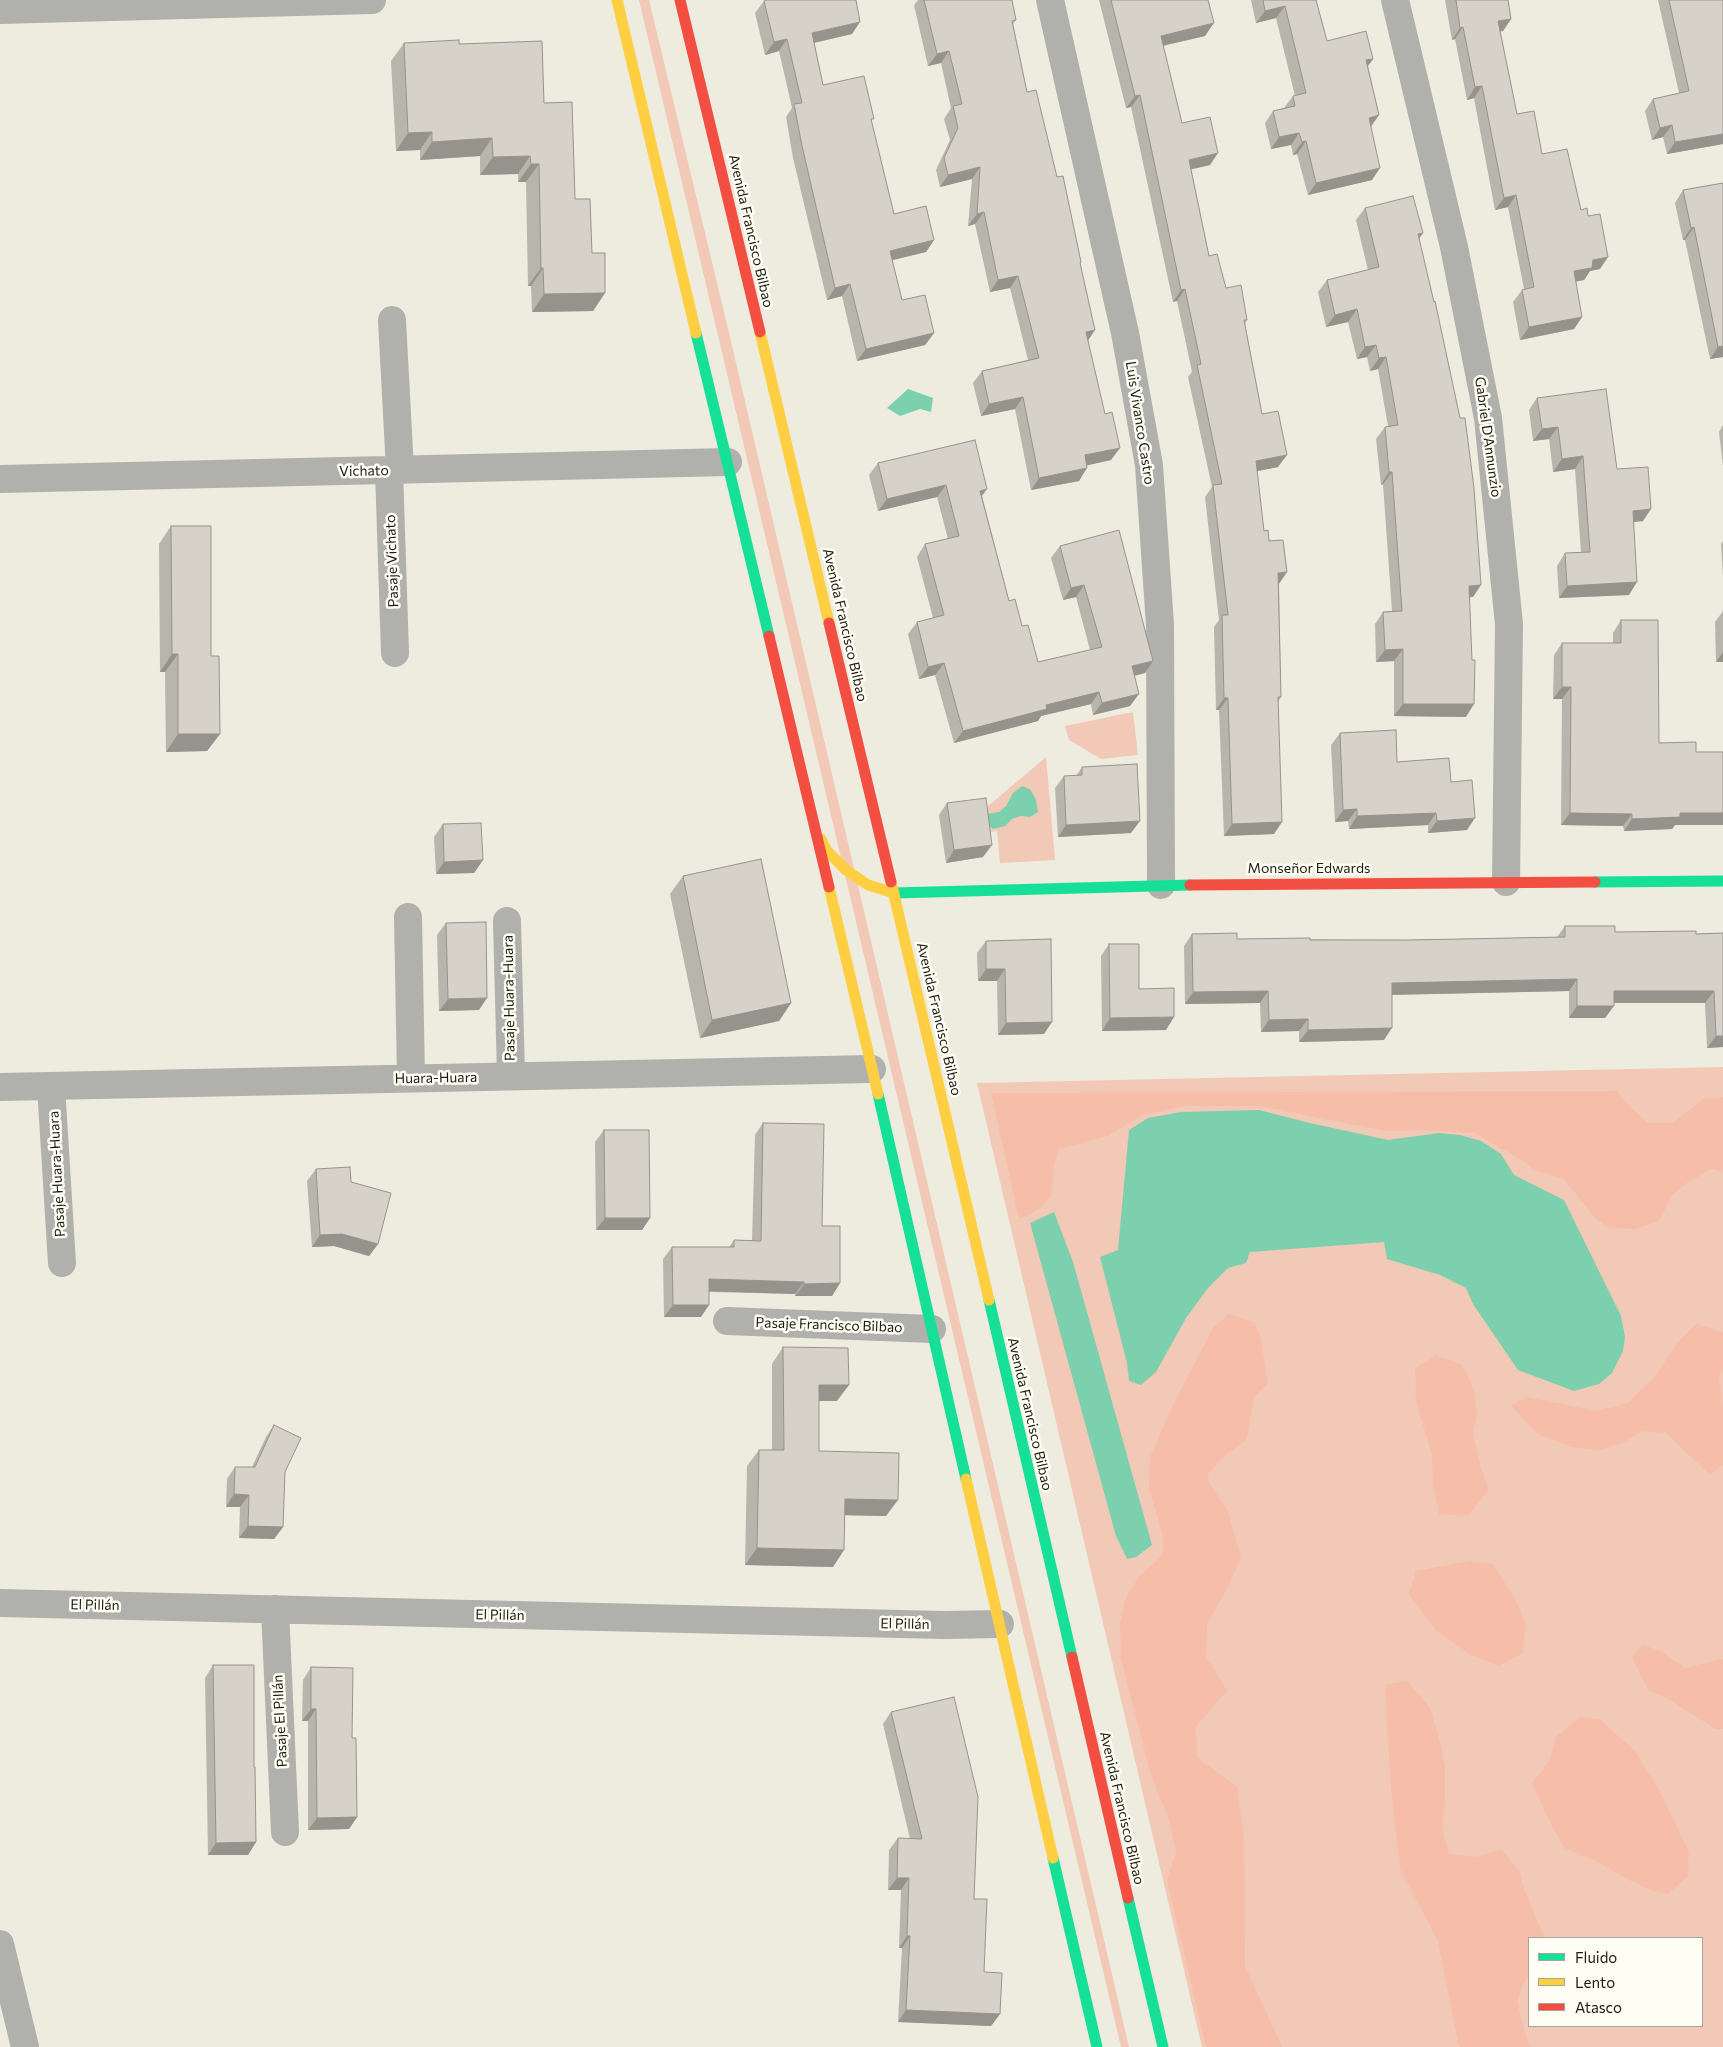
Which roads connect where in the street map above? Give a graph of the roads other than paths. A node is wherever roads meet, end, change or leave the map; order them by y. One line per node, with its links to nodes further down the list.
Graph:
1 (372, 0): 6 (street)
2 (617, 0): 9 (main road)
3 (680, 0): 17 (main road, Avenida Francisco Bilbao)
4 (1050, 0): 16 (street, Luis Vivanco Castro)
5 (1395, 0): 15 (street, Gabriel D'Annunzio)
6 (166, 2): 7 (street)
7 (0, 10)
8 (392, 320): 10 (street, Pasaje Vichato)
9 (728, 462): 10 (street, Vichato); 13 (main road)
10 (394, 470): 11 (street, Vichato); 12 (street, Pasaje Vichato)
11 (0, 479)
12 (395, 653)
13 (815, 827): 17 (main road, Monseñor Edwards); 20 (main road)
14 (1723, 881): 15 (main road, Monseñor Edwards)
15 (1506, 882): 16 (main road, Monseñor Edwards)
16 (1161, 885): 17 (main road, Monseñor Edwards)
17 (894, 893): 35 (main road, Avenida Francisco Bilbao)
18 (408, 917): 22 (street)
19 (507, 921): 21 (street, Pasaje Huara-Huara)
20 (872, 1069): 21 (street, Huara-Huara); 27 (main road)
21 (511, 1076): 22 (street, Huara-Huara)
22 (411, 1078): 23 (street, Huara-Huara)
23 (52, 1086): 24 (street, Huara-Huara); 25 (street, Pasaje Huara-Huara)
24 (0, 1087)
25 (62, 1263)
26 (727, 1321): 27 (street, Pasaje Francisco Bilbao)
27 (932, 1329): 30 (main road)
28 (0, 1603): 29 (street, El Pillán)
29 (275, 1610): 30 (street, El Pillán); 31 (street, Pasaje El Pillán)
30 (1000, 1624): 34 (main road)
31 (285, 1832)
32 (0, 1944): 33 (street)
33 (25, 2047)
34 (1097, 2047)
35 (1163, 2047)

